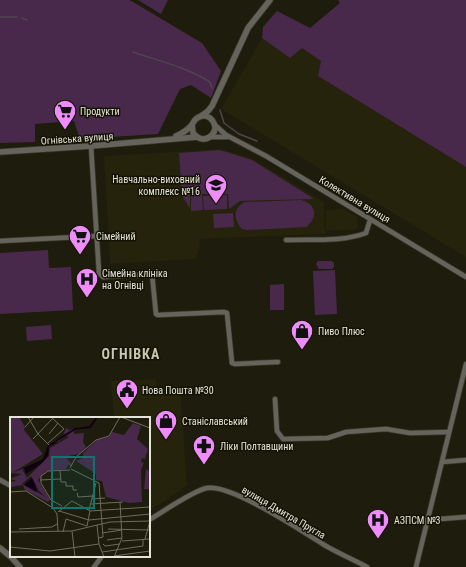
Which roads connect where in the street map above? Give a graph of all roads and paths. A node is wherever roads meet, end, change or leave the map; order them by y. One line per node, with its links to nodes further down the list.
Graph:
1 (270, 0): 2 (street)
2 (212, 106): 3 (street, Огнівська вулиця); 4 (street)
3 (200, 116): 4 (street); 5 (street, Огнівська вулиця)
4 (214, 122): 6 (street); 8 (street, Колективна вулиця)
5 (192, 125): 7 (street); 9 (street, Огнівська вулиця)
6 (210, 136): 7 (street, Огнівська вулиця); 8 (street, Колективна вулиця)
7 (197, 137): 9 (street, Огнівська вулиця)
8 (233, 139): 12 (street, Колективна вулиця)
9 (156, 141): 10 (street, Огнівська вулиця)
10 (91, 146): 11 (street, Огнівська вулиця); 13 (street)
11 (0, 152)
12 (370, 220): 14 (street); 16 (street, Колективна вулиця)
13 (96, 236): 15 (street); 17 (street)
14 (286, 240)
15 (0, 241)
16 (466, 277)
17 (278, 362)
18 (466, 364): 20 (street)
19 (275, 399): 20 (street)
20 (449, 432): 22 (street)
21 (466, 460): 22 (street)
22 (442, 462): 27 (street)
23 (0, 480): 24 (street)
24 (10, 485)
25 (466, 517): 27 (street)
26 (150, 519): 34 (street, вулиця Дмитра Пругла)
27 (427, 520): 35 (street)
28 (0, 548): 29 (street)
29 (10, 556)
30 (11, 557): 32 (street)
31 (101, 557): 33 (street)
32 (20, 567)
33 (94, 567)
34 (367, 567)
35 (416, 567)

